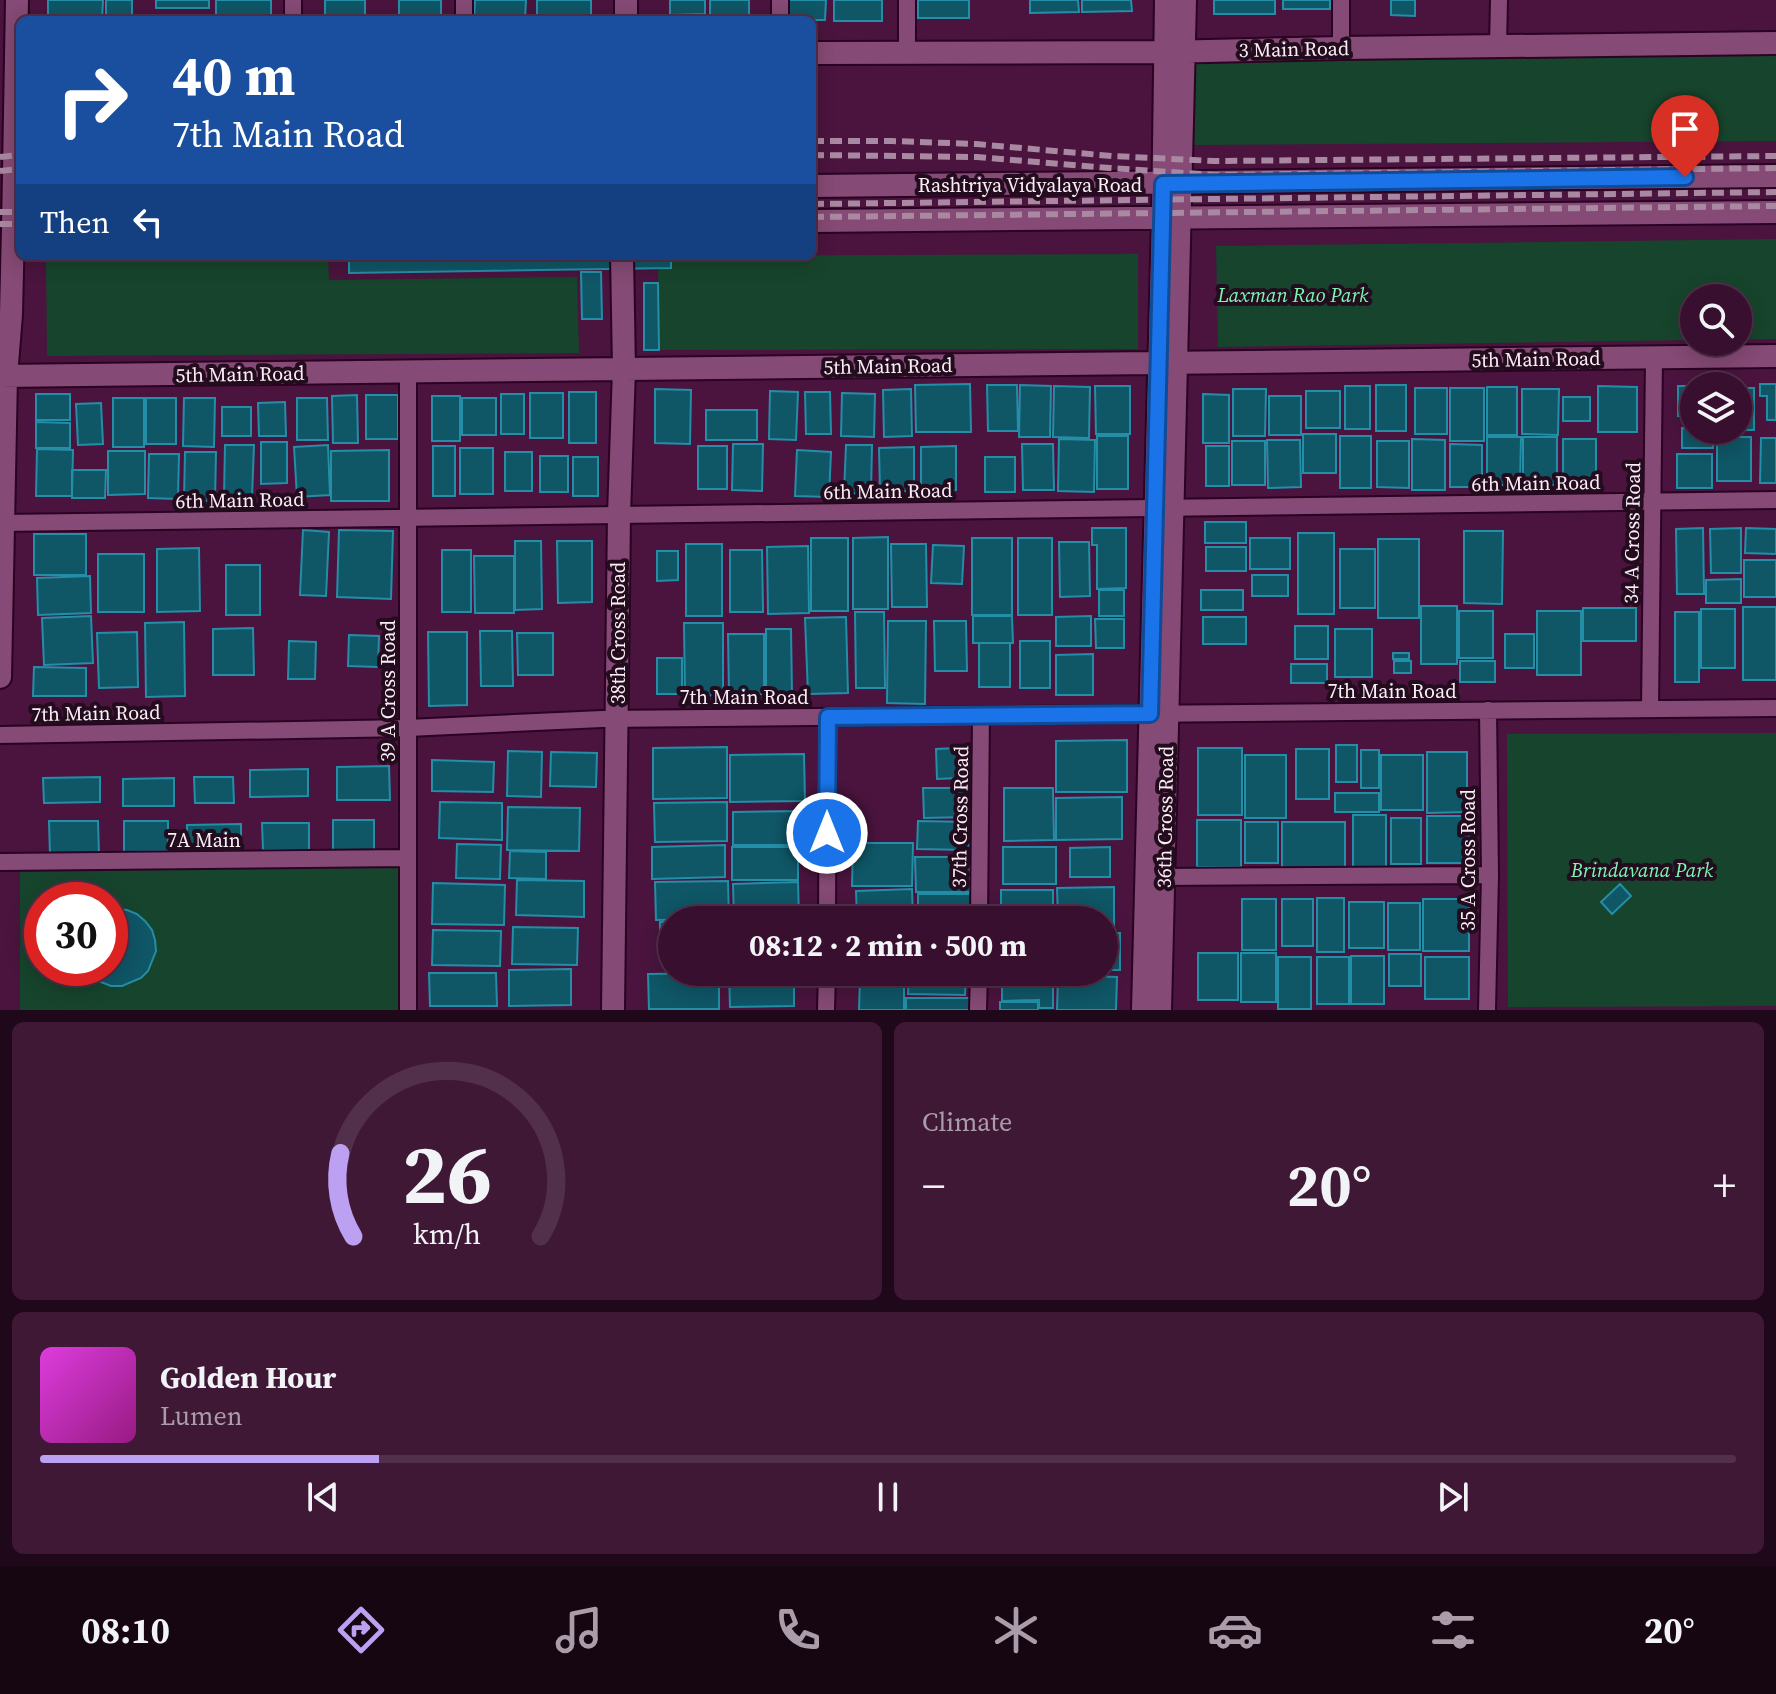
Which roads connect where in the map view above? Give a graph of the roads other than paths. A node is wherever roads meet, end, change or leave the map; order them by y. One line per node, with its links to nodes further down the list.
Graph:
1 (17, 0): 13 (street)
2 (907, 0): 12 (street)
3 (1166, 0): 10 (street, 36th Cross Road)
4 (1185, 0): 10 (street, 36th Cross Road)
5 (1341, 0): 9 (street)
6 (1499, 0): 8 (street)
7 (1776, 43): 8 (street, 3 Main Road)
8 (1498, 47): 9 (street, 3 Main Road)
9 (1341, 48): 10 (street, 3 Main Road)
10 (1174, 52): 12 (street, 3 Main Road); 15 (street, 36th Cross Road)
11 (816, 53): 12 (street, 3 Main Road)
12 (907, 53)
13 (12, 57): 17 (street)
14 (1776, 176): 15 (street, Rashtriya Vidyalaya Road)
15 (1172, 184): 16 (street, Rashtriya Vidyalaya Road); 19 (street, 36th Cross Road)
16 (816, 186)
17 (11, 195): 21 (street)
18 (1776, 212): 19 (street, Rashtriya Vidyalaya Road)
19 (1171, 218): 20 (street, Rashtriya Vidyalaya Road); 25 (street, 36th Cross Road)
20 (816, 221)
21 (11, 229): 28 (street)
22 (622, 260): 26 (street, 38th Cross Road)
23 (1776, 356): 24 (street, 5th Main Road)
24 (1654, 358): 25 (street, 5th Main Road); 30 (street, 34 A Cross Road)
25 (1168, 363): 26 (street, 5th Main Road); 31 (street, 36th Cross Road)
26 (624, 369): 27 (street, 5th Main Road); 32 (street, 38th Cross Road)
27 (408, 372): 28 (street, 5th Main Road); 33 (street, 39 A Cross Road)
28 (3, 376): 34 (street)
29 (1776, 500): 30 (street, 6th Main Road)
30 (1653, 502): 31 (street, 6th Main Road); 37 (street, 34 A Cross Road)
31 (1164, 508): 32 (street, 6th Main Road); 39 (street, 36th Cross Road)
32 (619, 515): 33 (street, 6th Main Road); 42 (street, 38th Cross Road)
33 (408, 518): 34 (street, 6th Main Road); 43 (street, 39 A Cross Road)
34 (2, 523): 35 (street)
35 (0, 677)
36 (1776, 708): 37 (street, 7th Main Road)
37 (1650, 709): 38 (street, 7th Main Road)
38 (1488, 710): 39 (street, 7th Main Road); 47 (street, 35 A Cross Road)
39 (1159, 714): 40 (street, 7th Main Road); 48 (street, 36th Cross Road)
40 (981, 715): 41 (street, 7th Main Road); 50 (street, 37th Cross Road)
41 (828, 717): 42 (street, 7th Main Road); 49 (street)
42 (618, 719): 43 (street, 7th Main Road); 54 (street, 38th Cross Road)
43 (408, 728): 44 (street, 7th Main Road); 45 (street, 39 A Cross Road)
44 (0, 735)
45 (408, 858): 46 (street, 7A Main); 53 (street, 39 A Cross Road)
46 (0, 862)
47 (1490, 875): 48 (street); 59 (street, 35 A Cross Road)
48 (1154, 877): 57 (street, 36th Cross Road); 58 (street, 36th Cross Road)
49 (827, 906)
50 (979, 906)
51 (827, 986): 55 (street)
52 (979, 986): 56 (street)
53 (408, 1010)
54 (613, 1010)
55 (826, 1010)
56 (978, 1010)
57 (1143, 1010)
58 (1160, 1010)
59 (1487, 1010)

